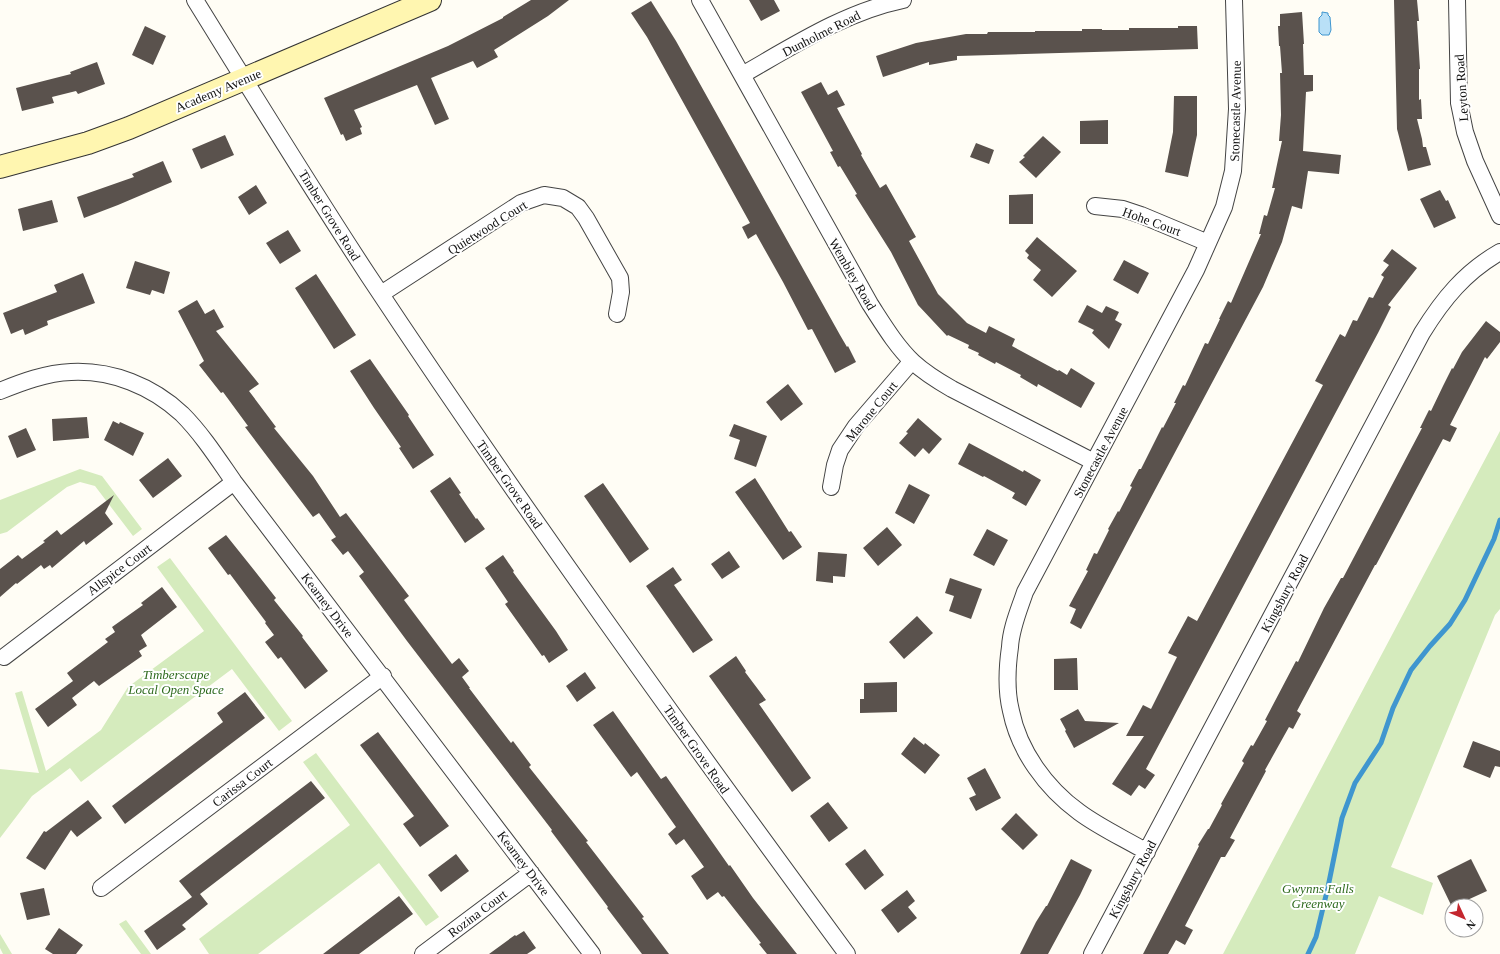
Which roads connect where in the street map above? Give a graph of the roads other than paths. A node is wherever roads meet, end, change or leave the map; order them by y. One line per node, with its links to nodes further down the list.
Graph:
1 (195, 0): 8 (street, Timber Grove Road)
2 (430, 0): 8 (street, Academy Avenue)
3 (700, 0): 7 (street, Wembley Road)
4 (903, 0): 7 (street, Dunholme Road)
5 (1234, 0): 12 (street, Stonecastle Avenue)
6 (1457, 0): 11 (street, Leyton Road)
7 (742, 75): 16 (street, Wembley Road)
8 (244, 79): 9 (street, Academy Avenue); 14 (street, Timber Grove Road)
9 (0, 167)
10 (1095, 206): 12 (street, Hohe Court)
11 (1500, 216)
12 (1208, 243): 18 (street, Stonecastle Avenue)
13 (1500, 252): 23 (street, Kingsbury Road)
14 (381, 294): 15 (street, Quietwood Court); 28 (street, Timber Grove Road)
15 (617, 314)
16 (912, 361): 18 (street, Wembley Road); 20 (street, Marone Court)
17 (0, 391): 19 (street, Kearney Drive)
18 (1094, 462): 23 (street, Stonecastle Avenue)
19 (234, 482): 21 (street, Allspice Court); 22 (street, Kearney Drive)
20 (832, 487)
21 (4, 657)
22 (383, 676): 24 (street, Kearney Drive); 25 (street, Carissa Court)
23 (1147, 852): 29 (street, Kingsbury Road)
24 (531, 873): 26 (street, Rozina Court); 27 (street, Kearney Drive)
25 (101, 888)
26 (422, 954)
27 (592, 954)
28 (847, 954)
29 (1092, 954)

